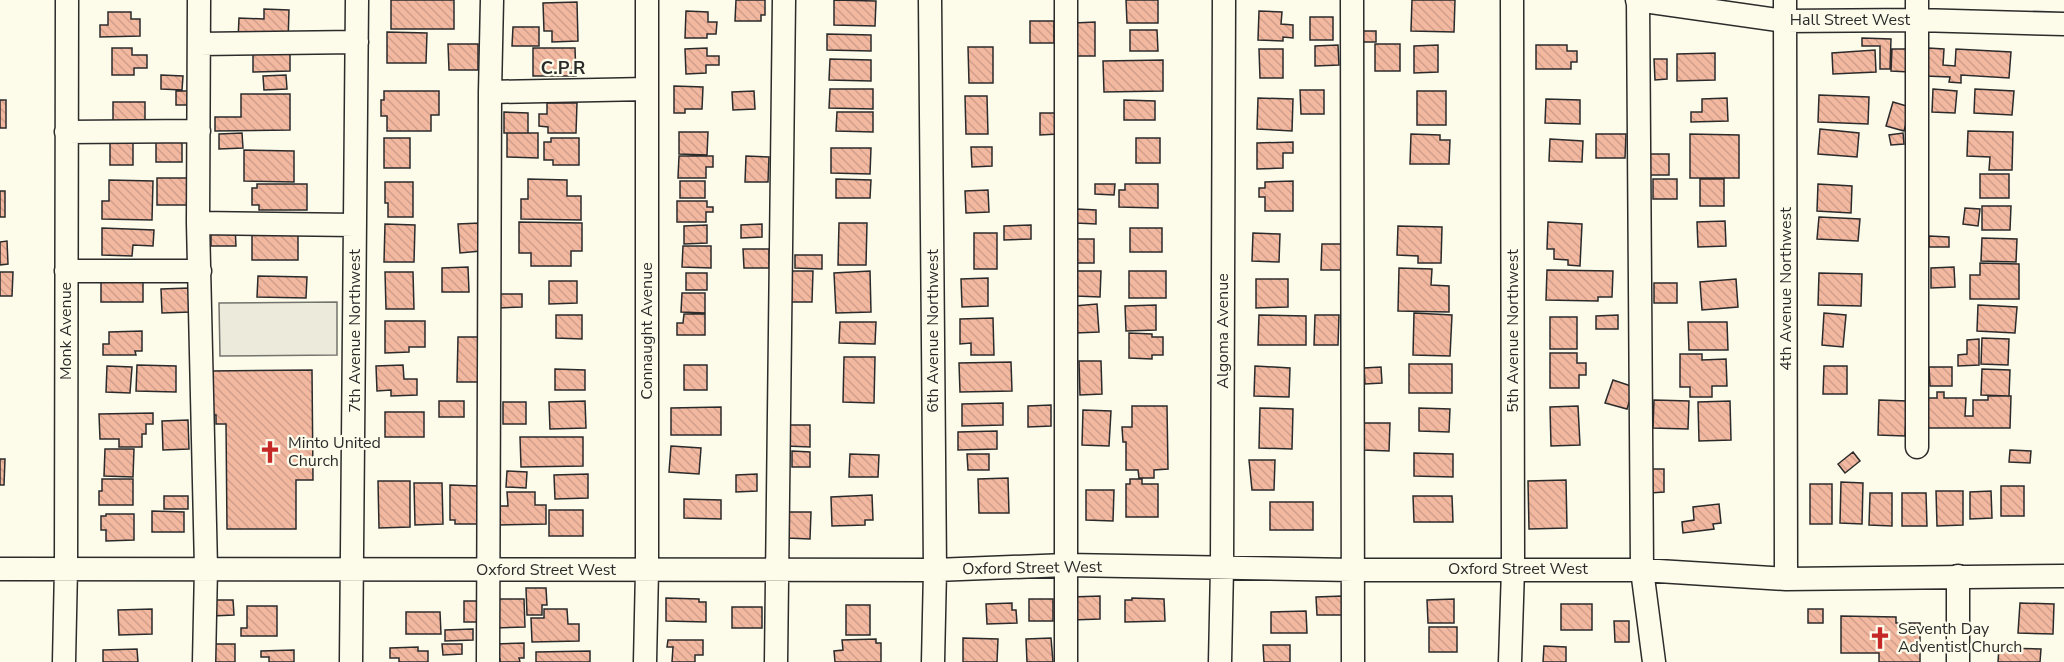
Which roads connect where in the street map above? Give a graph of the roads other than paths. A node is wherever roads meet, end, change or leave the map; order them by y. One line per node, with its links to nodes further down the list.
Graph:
1 (67, 0): 21 (street, Monk Avenue)
2 (199, 0): 17 (street)
3 (357, 0): 16 (street, 7th Avenue Northwest)
4 (492, 0): 19 (street)
5 (647, 0): 18 (street, Connaught Avenue)
6 (783, 0): 36 (street)
7 (930, 0): 37 (street, 6th Avenue Northwest)
8 (1066, 0): 27 (street)
9 (1224, 0): 30 (street, Algoma Avenue)
10 (1352, 0): 38 (street)
11 (1512, 0): 33 (street, 5th Avenue Northwest)
12 (1638, 0): 13 (street, Hall Street West); 39 (street)
13 (1785, 10): 14 (street, Hall Street West); 42 (street, 4th Avenue Northwest)
14 (1917, 10): 15 (street, Hall Street West); 26 (street)
15 (2064, 24)
16 (357, 42): 17 (street); 23 (street, 7th Avenue Northwest)
17 (199, 44): 20 (street)
18 (647, 88): 19 (street); 35 (street, Connaught Avenue)
19 (490, 92): 34 (street)
20 (199, 131): 21 (street); 22 (street)
21 (66, 132): 24 (street, Monk Avenue)
22 (198, 223): 23 (street); 25 (street)
23 (355, 225): 32 (street, 7th Avenue Northwest)
24 (66, 272): 25 (street); 28 (street, Monk Avenue)
25 (200, 272): 29 (street)
26 (1917, 447)
27 (1066, 565): 30 (street, Oxford Street West); 37 (street, Oxford Street West); 50 (street)
28 (66, 568): 29 (street, Oxford Street West); 31 (street, Oxford Street West); 43 (street, Monk Avenue)
29 (206, 568): 32 (street, Oxford Street West); 44 (street)
30 (1222, 568): 38 (street, Oxford Street West); 51 (street, Algoma Avenue)
31 (0, 569)
32 (353, 569): 34 (street, Oxford Street West); 45 (street, 7th Avenue Northwest)
33 (1513, 569): 38 (street, Oxford Street West); 39 (street, Oxford Street West); 53 (street, 5th Avenue Northwest)
34 (489, 570): 35 (street, Oxford Street West); 46 (street)
35 (647, 570): 36 (street, Oxford Street West); 47 (street, Connaught Avenue)
36 (776, 570): 37 (street, Oxford Street West); 48 (street)
37 (935, 570): 49 (street, 6th Avenue Northwest)
38 (1352, 570): 52 (street)
39 (1642, 570): 42 (street, Oxford Street West); 54 (street)
40 (1958, 576): 41 (street, Oxford Street West); 42 (street, Oxford Street West); 55 (street)
41 (2064, 576)
42 (1786, 579)
43 (64, 662)
44 (204, 662)
45 (351, 662)
46 (488, 662)
47 (645, 662)
48 (776, 662)
49 (933, 662)
50 (1066, 662)
51 (1220, 662)
52 (1353, 662)
53 (1510, 662)
54 (1654, 662)
55 (1958, 662)

